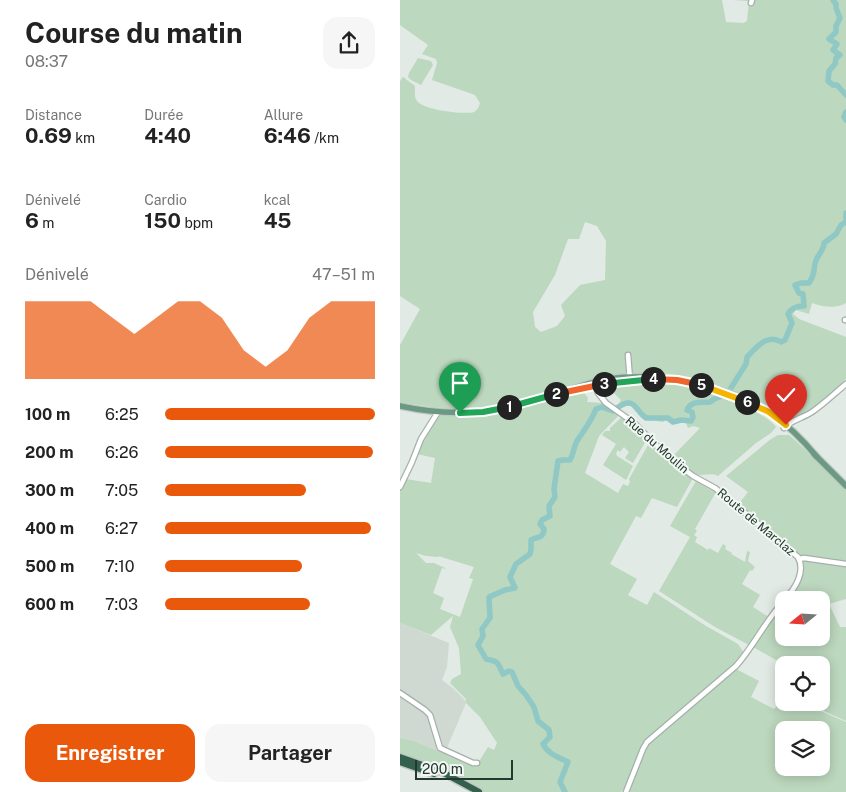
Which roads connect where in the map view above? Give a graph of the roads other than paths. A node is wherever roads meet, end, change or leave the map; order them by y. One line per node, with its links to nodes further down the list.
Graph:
1 (628, 355): 2 (street)
2 (630, 378): 3 (main road); 7 (main road)
3 (598, 383): 6 (main road); 9 (street, Rue du Moulin)
4 (846, 384): 7 (street)
5 (400, 406): 6 (main road)
6 (438, 412): 8 (street)
7 (787, 428): 10 (main road)
8 (400, 486)
9 (713, 486): 11 (street, Route de Marclaz)
10 (846, 486)
11 (799, 559): 12 (street, Route de Marclaz); 13 (street, Route de Marclaz)
12 (846, 564)
13 (790, 591)
14 (775, 610): 21 (street, Route de Marclaz)
15 (400, 693): 18 (street)
16 (400, 757): 20 (highway)
17 (400, 762): 19 (highway)
18 (477, 763)
19 (471, 792)
20 (479, 792)
21 (626, 792)

